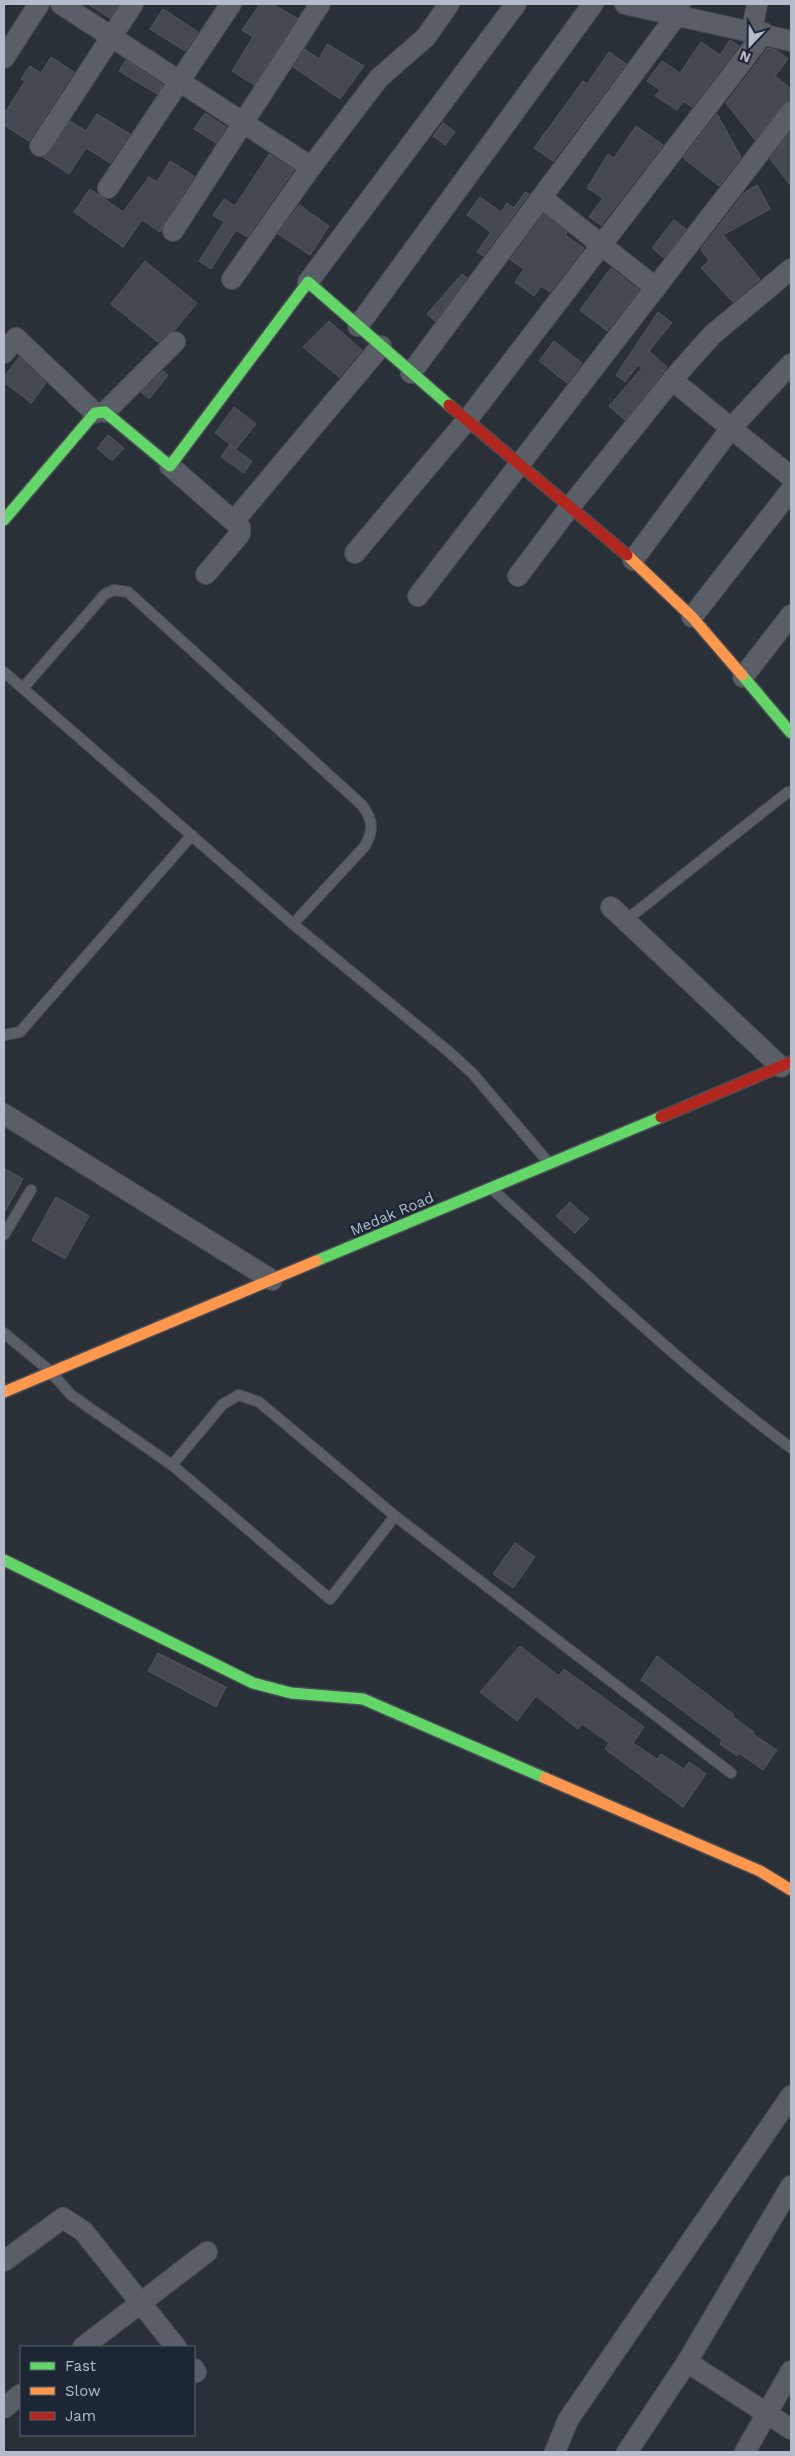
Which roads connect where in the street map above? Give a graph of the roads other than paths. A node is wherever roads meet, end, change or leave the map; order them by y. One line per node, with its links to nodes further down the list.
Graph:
1 (39, 4): 15 (street)
2 (61, 4): 13 (street)
3 (133, 4): 13 (street)
4 (231, 4): 16 (street)
5 (320, 4): 18 (street)
6 (449, 4): 20 (street)
7 (516, 4): 27 (street)
8 (593, 4): 29 (street)
9 (625, 4): 11 (street)
10 (758, 4): 12 (street)
11 (679, 9): 12 (street); 22 (street)
12 (758, 32): 14 (street); 24 (street)
13 (111, 37): 16 (street); 19 (street)
14 (791, 41)
15 (4, 58)
16 (179, 81): 18 (street); 21 (street)
17 (791, 112): 28 (street)
18 (243, 123): 20 (street); 23 (street)
19 (40, 146)
20 (310, 167): 26 (street)
21 (108, 188)
22 (542, 198): 24 (street); 34 (street)
23 (172, 231)
24 (601, 244): 28 (street); 37 (street)
25 (791, 269): 35 (street)
26 (232, 279)
27 (308, 282): 29 (street); 39 (street)
28 (656, 288): 40 (street)
29 (358, 326): 31 (street)
30 (175, 342): 36 (street)
31 (380, 346): 34 (street); 45 (street)
32 (4, 353): 36 (street)
33 (791, 364): 38 (street)
34 (411, 372): 37 (street)
35 (672, 380): 38 (street); 43 (street)
36 (100, 412): 39 (street); 44 (street)
37 (467, 420): 40 (street); 46 (street)
38 (731, 428): 41 (street); 47 (street)
39 (170, 466): 45 (street)
40 (520, 466): 43 (street); 50 (street)
41 (791, 477)
42 (791, 490): 52 (street)
43 (570, 508): 47 (street); 49 (street)
44 (4, 520)
45 (234, 521): 48 (street)
46 (355, 553)
47 (633, 560): 52 (street)
48 (206, 574)
49 (518, 576)
50 (418, 596)
51 (791, 615): 54 (street)
52 (692, 617): 54 (street)
53 (4, 672): 55 (lane)
54 (743, 678): 56 (street)
55 (23, 688): 58 (lane); 60 (lane)
56 (791, 732)
57 (788, 792): 59 (lane)
58 (192, 835): 60 (lane); 61 (lane)
59 (618, 914): 62 (street)
60 (293, 924): 64 (lane)
61 (4, 1035)
62 (786, 1065): 64 (street, Medak Road)
63 (4, 1114): 68 (street)
64 (550, 1164): 65 (street, Medak Road)
65 (491, 1188): 68 (street, Medak Road); 72 (lane)
66 (31, 1190): 67 (lane)
67 (4, 1235)
68 (272, 1280): 70 (street, Medak Road)
69 (4, 1333): 70 (lane)
70 (50, 1371): 71 (street, Medak Road); 73 (lane)
71 (4, 1392)
72 (791, 1448)
73 (172, 1465): 74 (lane); 74 (lane)
74 (395, 1516): 76 (lane)
75 (4, 1560): 77 (street)
76 (731, 1773)
77 (791, 1890)
78 (791, 2096): 91 (street)
79 (791, 2186): 85 (street)
80 (207, 2252): 82 (street)
81 (4, 2261): 82 (street)
82 (140, 2303): 83 (street); 84 (street)
83 (84, 2346)
84 (175, 2346)
85 (687, 2362): 89 (street); 92 (street)
86 (791, 2371): 89 (street)
87 (20, 2395): 88 (street)
88 (4, 2408)
89 (767, 2414): 90 (street); 93 (street)
90 (791, 2429)
91 (555, 2452)
92 (627, 2452)
93 (745, 2452)

